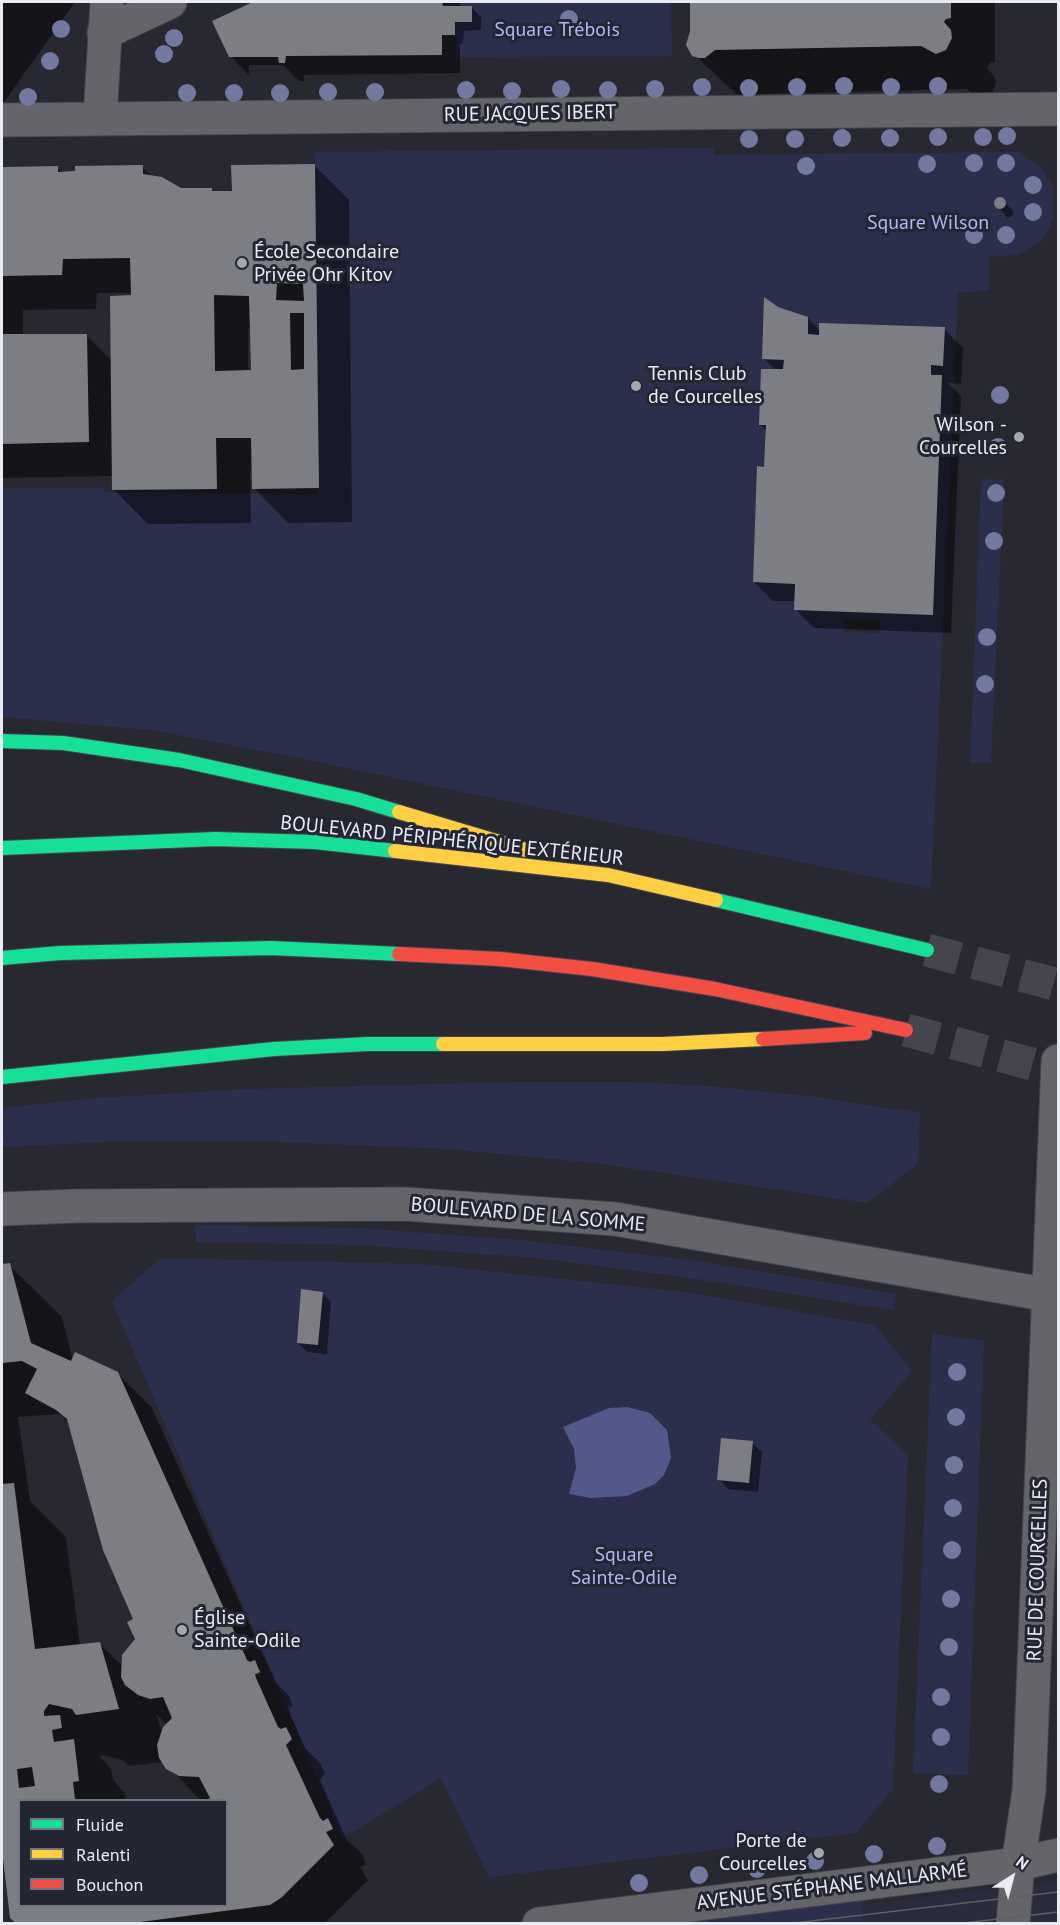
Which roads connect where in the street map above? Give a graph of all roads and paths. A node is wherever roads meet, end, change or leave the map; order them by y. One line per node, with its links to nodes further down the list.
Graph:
1 (107, 2): 3 (street)
2 (170, 2): 3 (street)
3 (104, 33): 5 (street)
4 (1059, 108): 5 (street, RUE JACQUES IBERT)
5 (100, 119): 6 (street, RUE JACQUES IBERT)
6 (2, 120)
7 (2, 741): 9 (highway)
8 (2, 848): 9 (highway, BOULEVARD PÉRIPHÉRIQUE EXTÉRIEUR)
9 (608, 875): 10 (highway, BOULEVARD PÉRIPHÉRIQUE EXTÉRIEUR)
10 (927, 950)
11 (2, 958): 13 (highway)
12 (1059, 1061): 15 (street, RUE DE COURCELLES)
13 (2, 1077)
14 (2, 1209): 15 (street, BOULEVARD DE LA SOMME)
15 (1049, 1295): 17 (street, RUE DE COURCELLES)
16 (1059, 1855): 17 (street, AVENUE STÉPHANE MALLARMÉ)
17 (1018, 1864): 18 (street, AVENUE STÉPHANE MALLARMÉ); 19 (street, RUE DE COURCELLES)
18 (539, 1923)
19 (1013, 1923)

